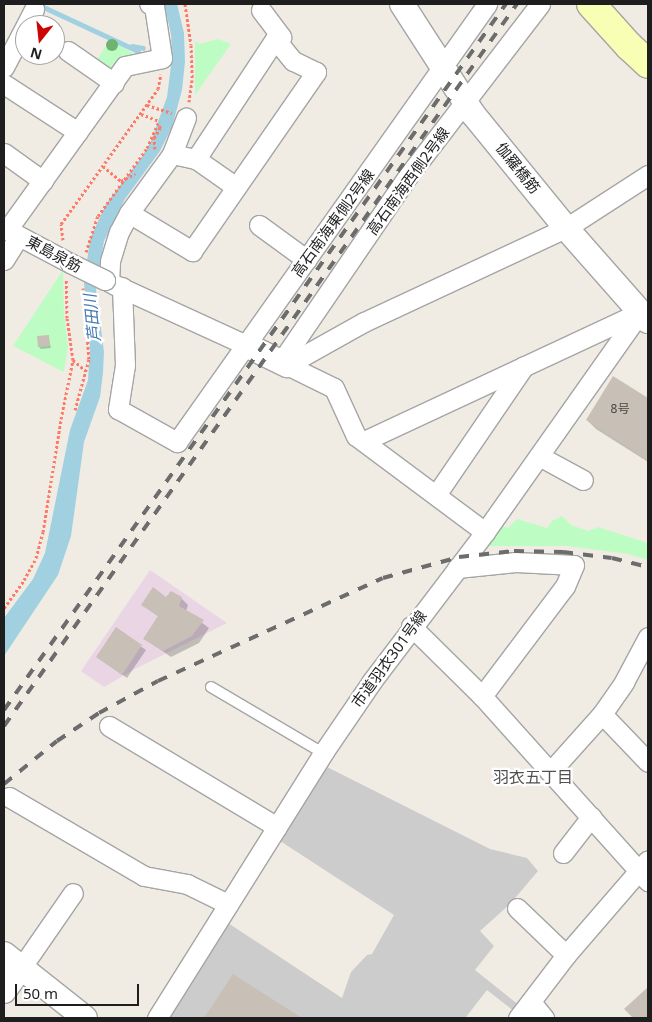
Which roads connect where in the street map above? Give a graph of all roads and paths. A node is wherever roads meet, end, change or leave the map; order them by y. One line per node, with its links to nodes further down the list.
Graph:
1 (152, 4): 11 (street)
2 (184, 4): 20 (path)
3 (402, 4): 14 (street, 伽羅橋筋)
4 (487, 4): 14 (street, 高石南海東側2号線)
5 (540, 4): 17 (street, 高石南海西側2号線)
6 (591, 4): 12 (main road)
7 (261, 10): 8 (street)
8 (275, 40): 25 (street); 30 (street)
9 (15, 45): 13 (street)
10 (68, 51): 15 (street)
11 (162, 58): 15 (street); 18 (path)
12 (648, 64)
13 (4, 66)
14 (443, 69): 17 (street, 伽羅橋筋); 36 (street, 高石南海東側2号線)
15 (114, 83): 21 (street)
16 (4, 84): 21 (street)
17 (465, 103): 33 (street, 伽羅橋筋); 42 (street, 高石南海西側2号線)
18 (146, 105): 19 (path); 20 (path)
19 (141, 114): 24 (path); 26 (path)
20 (186, 118): 23 (street)
21 (78, 132): 29 (street)
22 (4, 152): 29 (street)
23 (172, 154): 25 (street); 31 (street)
24 (151, 156)
25 (196, 158): 30 (street)
26 (103, 166): 27 (path); 37 (path)
27 (138, 173)
28 (648, 175): 33 (street)
29 (43, 181): 34 (street)
30 (236, 186): 31 (street)
31 (128, 214): 38 (street)
32 (260, 225): 36 (street)
33 (566, 228): 39 (street, 伽羅橋筋); 42 (street)
34 (10, 231): 35 (street); 37 (street, 東島泉筋)
35 (4, 260)
36 (307, 260): 40 (street, 高石南海東側2号線)
37 (67, 261): 38 (street, 東島泉筋, bridge); 41 (path)
38 (112, 283): 40 (street, 東島泉筋); 40 (street, 高石南海東側2号線)
39 (644, 317): 43 (street); 46 (street, 市道羽衣301号線)
40 (246, 345): 42 (street)
41 (73, 360): 44 (path); 51 (path)
42 (284, 363): 45 (street)
43 (524, 366): 45 (street); 48 (street)
44 (86, 371)
45 (364, 441): 48 (street)
46 (539, 456): 47 (street); 49 (street, 市道羽衣301号線)
47 (583, 480)
48 (436, 495): 49 (street)
49 (485, 532): 50 (street, 市道羽衣301号線)
50 (457, 568): 52 (street, 市道羽衣301号線); 55 (street)
51 (4, 608)
52 (411, 626): 55 (street); 58 (street, 市道羽衣301号線)
53 (648, 637): 56 (street)
54 (210, 687): 58 (lane)
55 (482, 696): 60 (street)
56 (602, 714): 59 (street); 60 (street)
57 (109, 726): 63 (street)
58 (323, 753): 63 (street, 市道羽衣301号線)
59 (648, 762)
60 (550, 772): 62 (street)
61 (9, 797): 67 (street)
62 (591, 817): 64 (street); 65 (street)
63 (277, 827): 67 (street, 市道羽衣301号線)
64 (562, 853)
65 (645, 870): 69 (street)
66 (73, 893): 70 (street)
67 (228, 904): 74 (street, 市道羽衣301号線)
68 (517, 908): 69 (street)
69 (566, 955): 72 (street)
70 (13, 961): 71 (street); 73 (street)
71 (4, 991)
72 (531, 1002): 75 (street); 76 (street)
73 (85, 1018)
74 (157, 1018)
75 (518, 1018)
76 (544, 1018)

